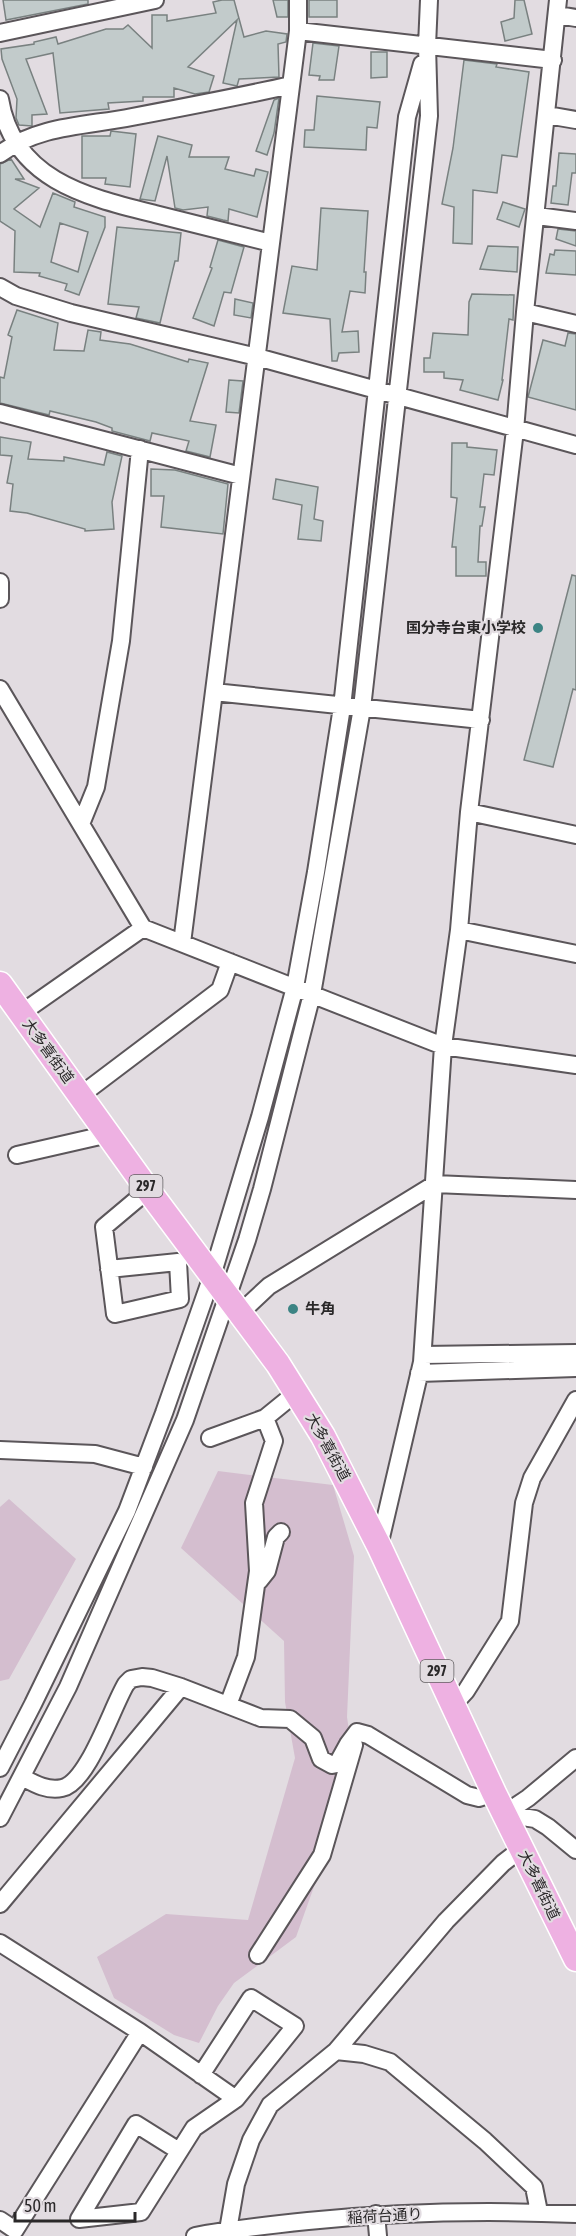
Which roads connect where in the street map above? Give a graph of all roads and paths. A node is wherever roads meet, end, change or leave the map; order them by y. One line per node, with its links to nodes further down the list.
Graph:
1 (154, 0): 7 (street)
2 (298, 0): 6 (street)
3 (429, 0): 8 (street)
4 (558, 8): 5 (street); 9 (street)
5 (576, 18)
6 (298, 31): 8 (street); 10 (street)
7 (0, 33)
8 (427, 46): 9 (street); 23 (street); 24 (street)
9 (553, 60): 12 (street)
10 (291, 86): 14 (street); 18 (street)
11 (0, 99): 14 (street)
12 (547, 115): 13 (street); 16 (street)
13 (576, 120)
14 (15, 142): 15 (street); 18 (street)
15 (0, 154)
16 (537, 216): 17 (street); 20 (street)
17 (576, 221)
18 (271, 243): 22 (street)
19 (0, 287): 22 (street)
20 (525, 312): 21 (street); 26 (street)
21 (576, 324)
22 (256, 357): 23 (street); 29 (street)
23 (376, 390): 24 (street); 34 (street)
24 (398, 395): 26 (street); 35 (street)
25 (0, 413): 28 (street)
26 (515, 430): 27 (street); 36 (street)
27 (576, 445)
28 (140, 449): 29 (street); 38 (street)
29 (241, 476): 33 (street)
30 (0, 582): 31 (street)
31 (0, 599)
32 (0, 689): 38 (street)
33 (214, 692): 34 (street); 42 (street)
34 (342, 707): 35 (street); 46 (street)
35 (362, 708): 36 (street); 47 (street)
36 (480, 720): 37 (street)
37 (469, 812): 39 (street); 41 (street)
38 (81, 824): 40 (street)
39 (576, 835)
40 (143, 928): 42 (street); 48 (street)
41 (459, 930): 43 (street); 49 (street)
42 (182, 943): 44 (street)
43 (576, 954)
44 (230, 962): 46 (street); 51 (street)
45 (1, 986): 48 (highway, 大多喜街道 / 297)
46 (295, 987): 47 (street); 58 (street)
47 (312, 994): 49 (street); 59 (street)
48 (21, 1014): 51 (highway, 大多喜街道 / 297)
49 (443, 1046): 50 (street); 54 (street)
50 (576, 1065)
51 (81, 1095): 52 (highway, 大多喜街道 / 297)
52 (109, 1134): 53 (street); 55 (highway, 大多喜街道 / 297)
53 (17, 1155)
54 (435, 1184): 56 (street); 59 (street); 61 (street)
55 (148, 1190): 57 (street); 58 (highway, 大多喜街道 / 297)
56 (576, 1190)
57 (109, 1269): 57 (street)
58 (213, 1276): 59 (highway, 大多喜街道 / 297); 69 (street)
59 (234, 1305): 64 (highway, 大多喜街道 / 297); 79 (street)
60 (576, 1353): 61 (street)
61 (423, 1355): 63 (street)
62 (576, 1368): 63 (street)
63 (419, 1373): 71 (street)
64 (297, 1392): 66 (street); 71 (highway, 大多喜街道 / 297)
65 (576, 1400): 74 (street)
66 (265, 1418): 67 (street); 72 (street)
67 (210, 1438)
68 (0, 1450): 69 (street)
69 (144, 1467): 78 (street)
70 (281, 1532): 72 (street)
71 (379, 1546): 74 (highway, 大多喜街道 / 297)
72 (256, 1584): 75 (street)
73 (181, 1687): 75 (street); 79 (street); 85 (street)
74 (454, 1704): 80 (highway, 大多喜街道 / 297)
75 (228, 1706): 76 (street)
76 (357, 1732): 80 (street); 87 (street)
77 (576, 1758): 81 (street)
78 (0, 1768)
79 (22, 1777): 82 (street)
80 (494, 1793): 81 (highway, 大多喜街道 / 297)
81 (504, 1814): 83 (highway, 大多喜街道 / 297); 84 (street)
82 (0, 1818)
83 (521, 1849): 88 (highway, 大多喜街道 / 297); 90 (street)
84 (576, 1851)
85 (0, 1904)
86 (0, 1943): 89 (street)
87 (258, 1955)
88 (576, 1959)
89 (140, 2032): 91 (street); 97 (street)
90 (336, 2051): 94 (street); 98 (street)
91 (201, 2075): 92 (street); 92 (street)
92 (236, 2099): 93 (street)
93 (179, 2151): 93 (street)
94 (539, 2212): 95 (street, 稲荷台通り); 96 (street, 稲荷台通り)
95 (376, 2214): 98 (street, 稲荷台通り); 100 (street)
96 (576, 2214)
97 (0, 2220)
98 (227, 2233): 99 (street, 稲荷台通り)
99 (195, 2236)
100 (378, 2236)

